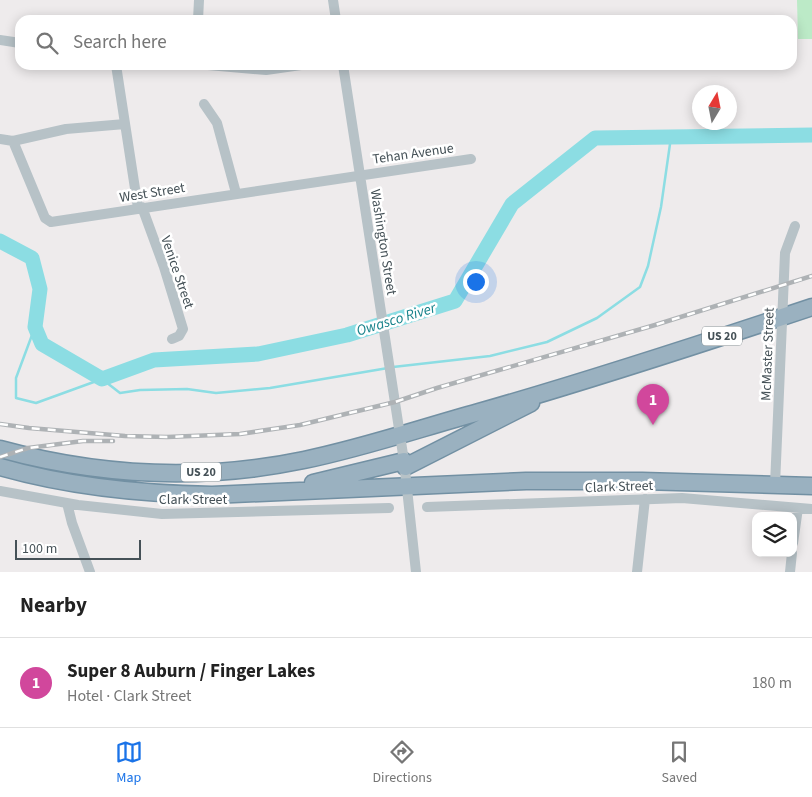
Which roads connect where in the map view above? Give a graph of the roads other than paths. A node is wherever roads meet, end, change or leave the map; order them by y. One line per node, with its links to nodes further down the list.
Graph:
1 (199, 0): 3 (street)
2 (333, 0): 4 (street)
3 (198, 15)
4 (335, 15)
5 (0, 40): 6 (street)
6 (15, 42)
7 (117, 70): 10 (street, Venice Street)
8 (344, 70): 14 (street, Washington Street)
9 (204, 104): 15 (street)
10 (125, 124): 12 (street); 16 (street, Venice Street)
11 (0, 139): 12 (street)
12 (13, 141): 16 (street, West Street)
13 (471, 159): 14 (street, Tehan Avenue)
14 (360, 175): 15 (street, West Street); 22 (street, Washington Street)
15 (236, 193): 16 (street, West Street)
16 (140, 208): 20 (street, Venice Street)
17 (795, 226): 19 (street, McMaster Street)
18 (812, 308): 19 (highway, US 20)
19 (782, 317): 21 (highway, US 20); 26 (street, McMaster Street)
20 (172, 339)
21 (545, 393): 22 (highway, US 20); 24 (highway)
22 (400, 434): 23 (highway, US 20); 24 (street, Washington Street)
23 (0, 449)
24 (405, 464): 27 (street, Washington Street); 29 (highway)
25 (0, 468): 29 (highway, US 20)
26 (775, 485): 27 (highway, US 20); 28 (highway, US 20)
27 (408, 486): 29 (highway, US 20); 40 (street, Washington Street)
28 (812, 486)
29 (292, 490)
30 (0, 491): 32 (street, Clark Street)
31 (645, 499): 33 (street, Clark Street); 35 (street, Clark Street); 41 (street)
32 (67, 503): 34 (street, Clark Street); 39 (street)
33 (427, 507)
34 (389, 508)
35 (798, 508): 36 (street, Clark Street); 37 (street)
36 (812, 509)
37 (797, 515)
38 (792, 557): 42 (street)
39 (90, 572)
40 (416, 572)
41 (637, 572)
42 (790, 572)

